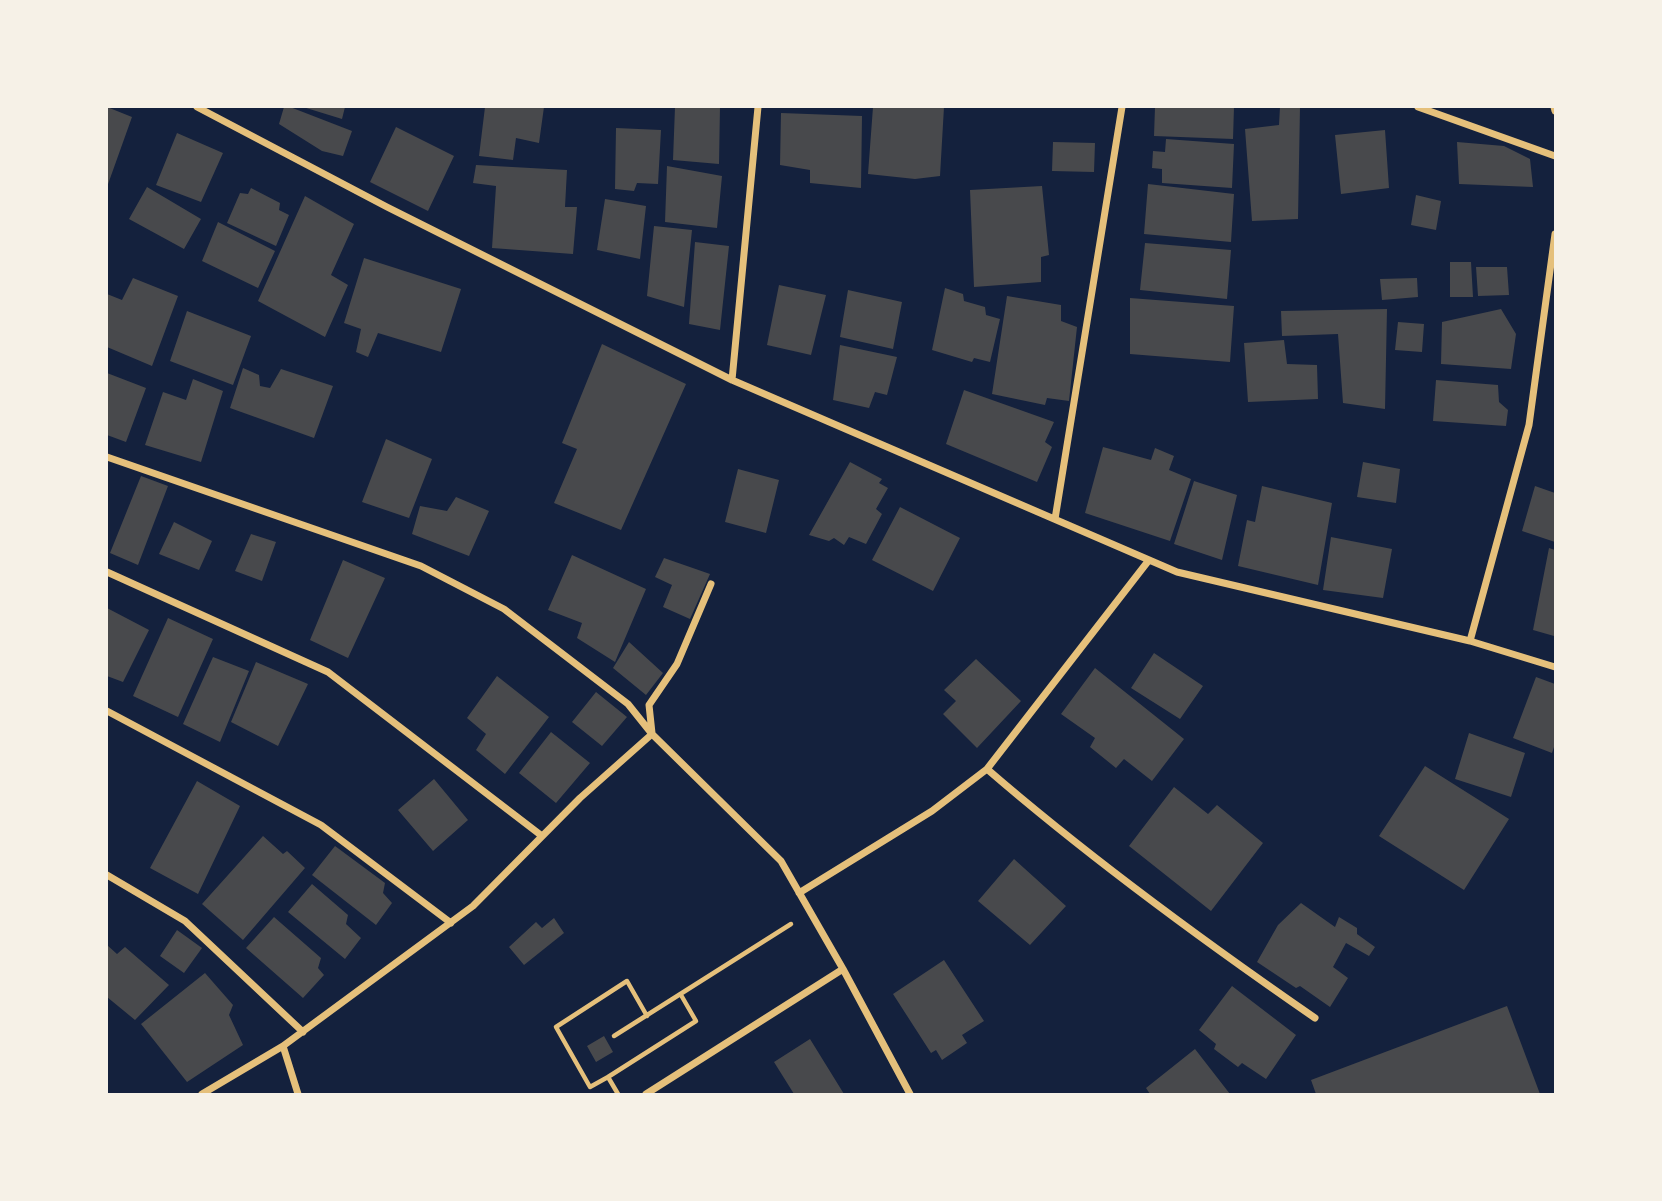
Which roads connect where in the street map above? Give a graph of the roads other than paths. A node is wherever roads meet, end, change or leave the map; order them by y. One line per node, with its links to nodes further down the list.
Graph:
1 (197, 107): 7 (street)
2 (758, 107): 7 (street)
3 (1122, 107): 9 (street)
4 (1418, 107): 5 (street)
5 (1555, 156)
6 (1555, 234): 13 (street)
7 (732, 380): 9 (street)
8 (107, 457): 16 (street)
9 (1055, 519): 10 (street)
10 (1149, 560): 13 (street); 17 (street)
11 (107, 572): 18 (street)
12 (711, 584): 16 (street)
13 (1470, 641): 14 (street)
14 (1555, 667)
15 (107, 711): 21 (street)
16 (652, 734): 18 (street); 20 (street)
17 (987, 769): 20 (street); 23 (street)
18 (542, 836): 21 (street)
19 (107, 875): 24 (street)
20 (799, 893): 22 (street)
21 (450, 923): 24 (street)
22 (843, 969): 28 (street); 29 (street)
23 (1315, 1018)
24 (303, 1032): 25 (street)
25 (283, 1046): 26 (street); 27 (street)
26 (202, 1094)
27 (298, 1094)
28 (646, 1094)
29 (910, 1094)

